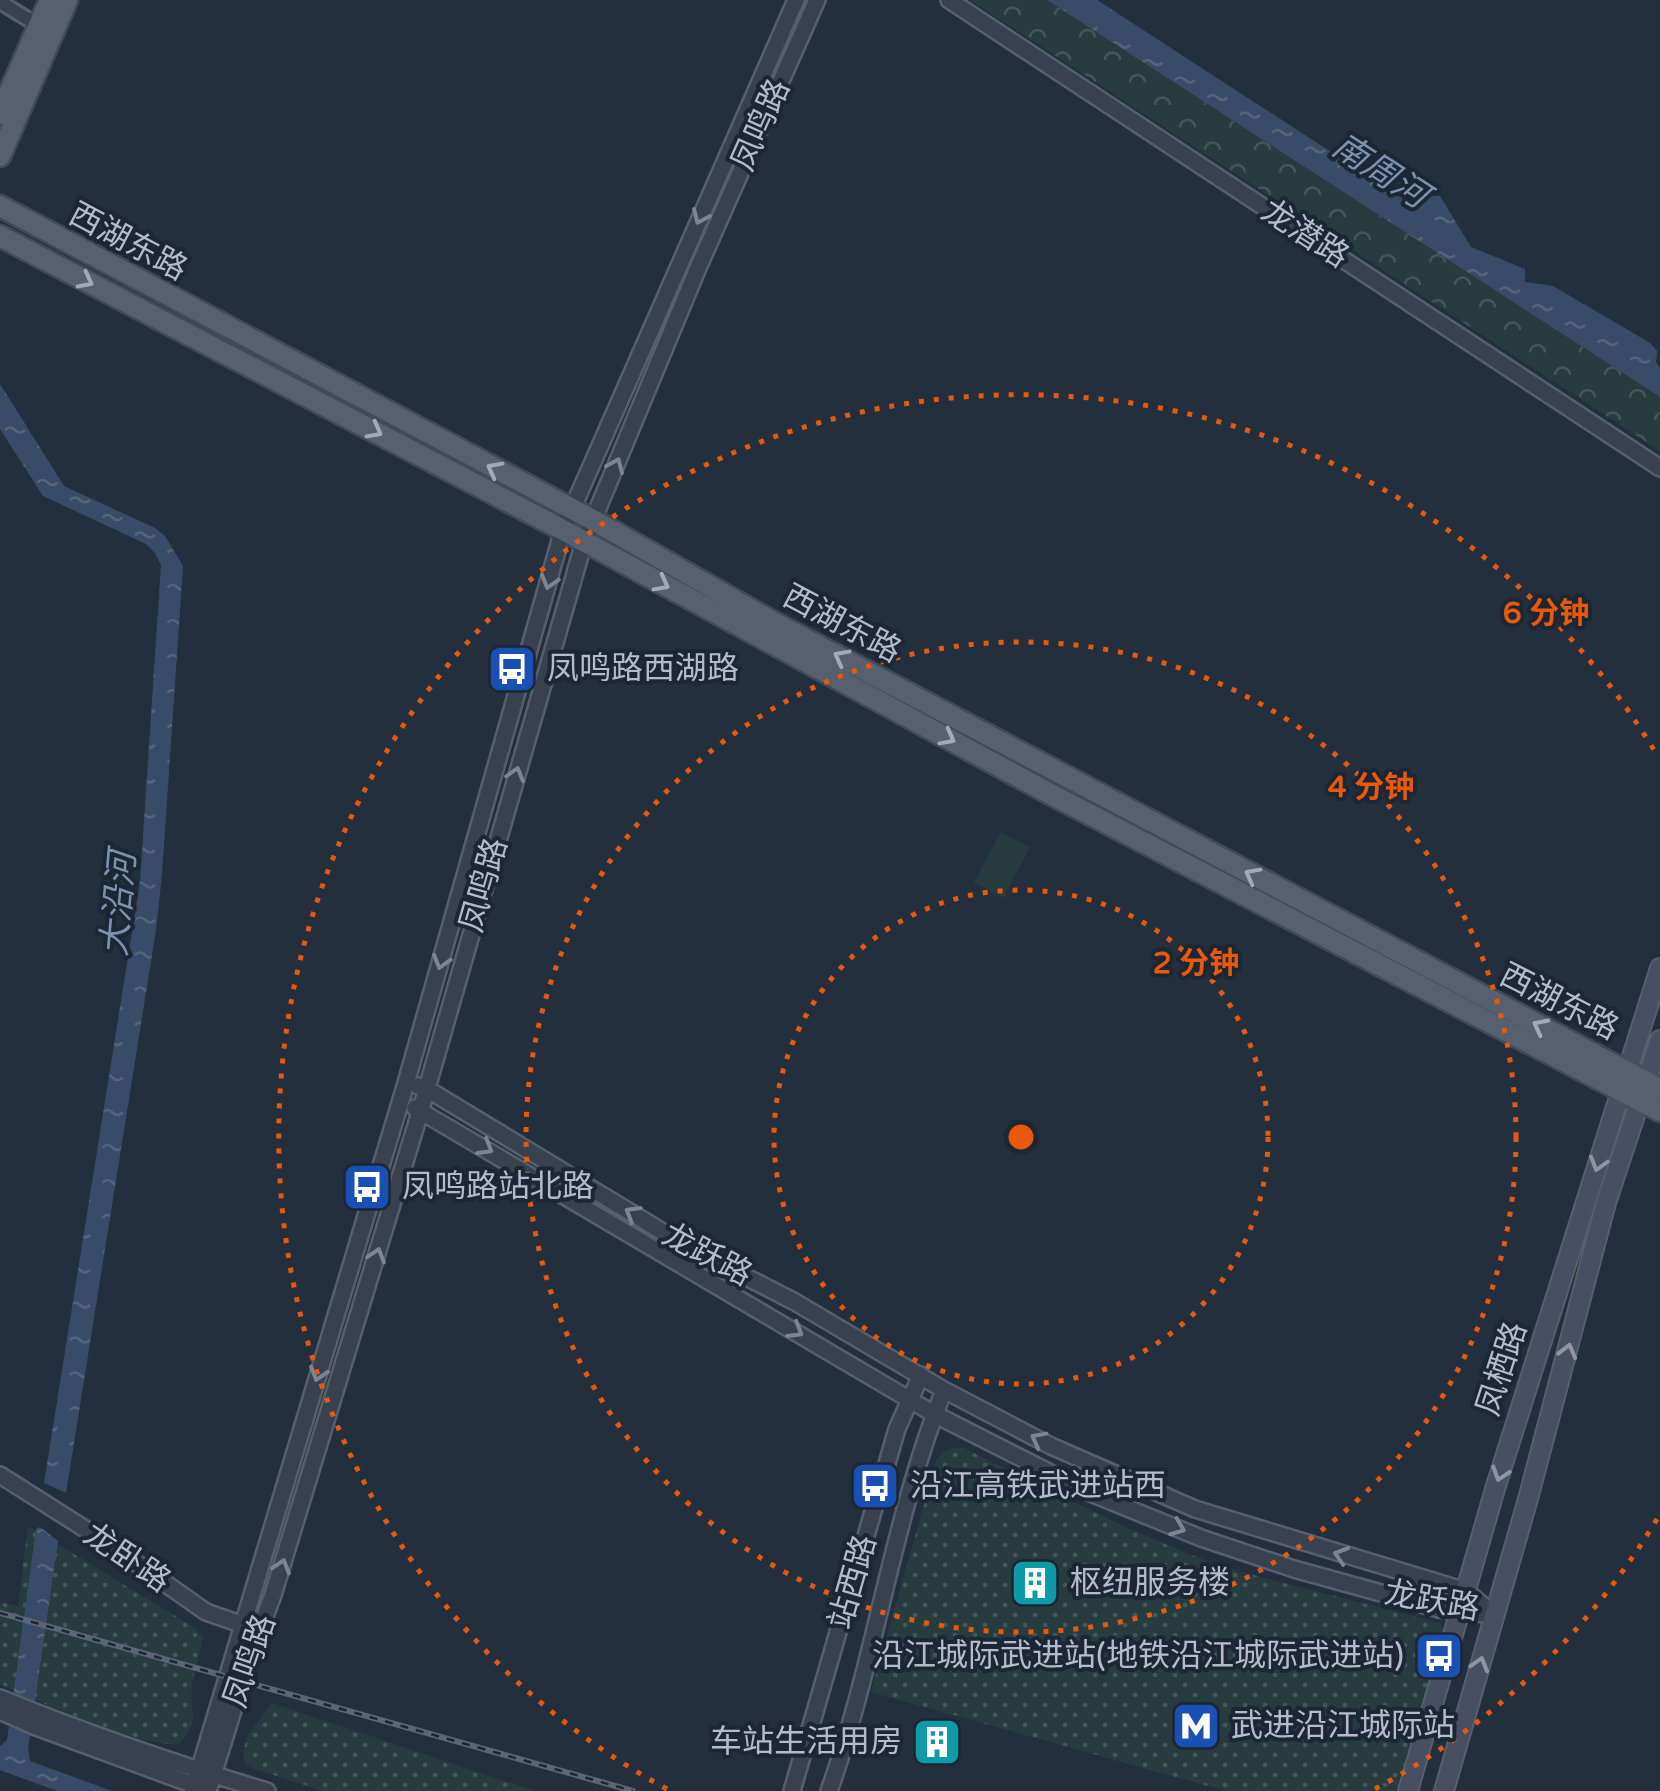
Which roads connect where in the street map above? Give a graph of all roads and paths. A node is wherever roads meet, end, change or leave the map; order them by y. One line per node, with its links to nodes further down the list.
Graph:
1 (50, 0): 7 (main road)
2 (67, 0): 9 (main road)
3 (796, 0): 13 (street, 凤鸣路, one-way to 13)
4 (816, 0): 14 (street, 凤鸣路, one-way to 4)
5 (949, 0): 12 (street, 龙潜路)
6 (0, 2): 7 (street)
7 (39, 26): 8 (main road)
8 (0, 114)
9 (0, 156)
10 (0, 206): 13 (main road, 西湖东路, one-way to 10)
11 (0, 236): 15 (main road, 西湖东路, one-way to 15)
12 (1660, 468)
13 (570, 510): 14 (main road, 西湖东路); 15 (street, 凤鸣路)
14 (593, 520): 16 (street, 凤鸣路); 20 (main road, 西湖东路, one-way to 14)
15 (564, 530): 16 (main road, 西湖东路); 19 (street, 凤鸣路, one-way to 19)
16 (584, 542): 20 (main road, 西湖东路, one-way to 20); 21 (street, 凤鸣路, one-way to 16)
17 (1660, 968): 20 (main road, 凤栖路)
18 (1660, 1040): 20 (main road, 凤栖路)
19 (406, 1084): 21 (street, 龙跃路); 22 (street, 凤鸣路)
20 (1638, 1086): 24 (main road, 西湖东路); 30 (main road, 凤栖路, one-way to 30); 32 (main road, 凤栖路, one-way to 20)
21 (427, 1088): 23 (street, 凤鸣路); 25 (street, 龙跃路, one-way to 21)
22 (400, 1104): 23 (street, 龙跃路); 33 (street, 凤鸣路, one-way to 33)
23 (421, 1109): 27 (street, 龙跃路, one-way to 27); 33 (street, 凤鸣路, one-way to 23)
24 (1660, 1110)
25 (921, 1375): 26 (street, 龙跃路); 27 (street, 站西路)
26 (944, 1390): 28 (street, 站西路); 30 (street, 龙跃路, one-way to 26)
27 (913, 1400): 28 (street, 龙跃路); 37 (street, 站西路)
28 (934, 1414): 31 (street, 龙跃路, one-way to 31); 38 (street, 站西路)
29 (0, 1475): 33 (street, 龙卧路)
30 (1466, 1591): 31 (main road, 凤栖路); 32 (street, 龙跃路)
31 (1460, 1613): 32 (street, 龙跃路); 39 (main road, 凤栖路)
32 (1494, 1615): 40 (main road, 凤栖路, one-way to 32)
33 (251, 1628): 35 (street, 凤鸣路)
34 (2, 1705): 35 (street)
35 (204, 1785): 36 (street)
36 (267, 1791)
37 (792, 1791)
38 (829, 1791)
39 (1408, 1791)
40 (1444, 1791)

